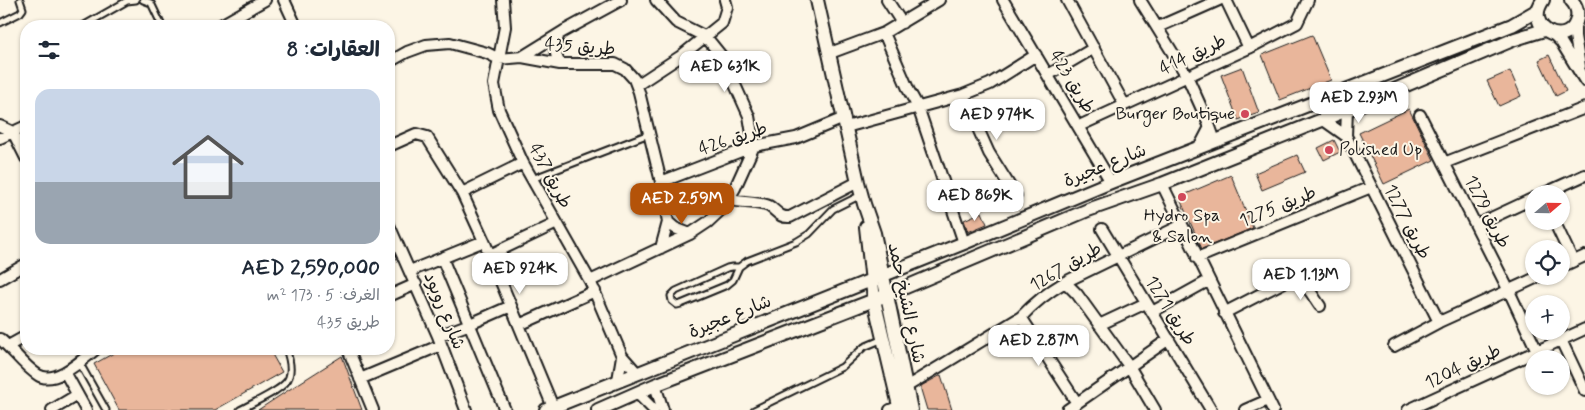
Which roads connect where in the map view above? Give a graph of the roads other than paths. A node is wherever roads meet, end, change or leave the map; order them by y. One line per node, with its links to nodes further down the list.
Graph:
1 (20, 0): 26 (lane)
2 (136, 0): 22 (lane)
3 (143, 0): 23 (lane)
4 (264, 0): 24 (street)
5 (284, 0): 25 (street)
6 (503, 0): 39 (street, طريق 437)
7 (621, 0): 31 (street)
8 (656, 0): 32 (street)
9 (725, 0): 32 (street)
10 (817, 0): 35 (street, شارع الشيخ حمد)
11 (887, 0): 27 (street)
12 (940, 0): 27 (street)
13 (1003, 0): 36 (street, طريق 423)
14 (1067, 0): 33 (street)
15 (1140, 0): 28 (street)
16 (1219, 0): 28 (street)
17 (1226, 0): 34 (street)
18 (1308, 0): 34 (street, طريق 414)
19 (1571, 0): 21 (street)
20 (1540, 4): 29 (street); 61 (street, شارع عجيرة)
21 (1579, 19): 29 (street, شارع عجيرة); 43 (street)
22 (94, 20)
23 (159, 20)
24 (229, 20)
25 (293, 20)
26 (0, 23)
27 (902, 23): 30 (street)
28 (1158, 27): 42 (street)
29 (1549, 32): 43 (street); 49 (street, شارع عجيرة)
30 (884, 33): 35 (street); 47 (street)
31 (558, 34): 37 (street); 40 (street)
32 (706, 37): 44 (street); 64 (street)
33 (1094, 48): 41 (street); 46 (street)
34 (1248, 48): 42 (street, طريق 414)
35 (830, 53): 52 (street, شارع الشيخ حمد)
36 (1036, 55): 41 (street, طريق 423); 45 (street, طريق 426)
37 (522, 57): 39 (street); 40 (street, طريق 435)
38 (395, 59): 39 (street)
39 (499, 59): 66 (street, طريق 437)
40 (560, 64): 44 (street, طريق 435)
41 (1048, 75): 54 (street, طريق 423)
42 (1187, 76): 46 (street, طريق 414); 55 (street)
43 (1583, 76)
44 (637, 85): 58 (street, طريق 435)
45 (963, 95): 47 (street, طريق 426); 77 (street)
46 (1124, 104): 54 (street, طريق 414)
47 (918, 107): 52 (street, طريق 426); 90 (street)
48 (1585, 108): 67 (street)
49 (1347, 110): 51 (street, شارع عجيرة); 59 (street, طريق 1277)
50 (1420, 115): 67 (street, طريق 1279)
51 (1322, 119): 59 (street, طريق 1277); 73 (street, شارع عجيرة)
52 (845, 123): 64 (street, طريق 426); 71 (street, شارع الشيخ حمد)
53 (0, 126): 57 (street)
54 (1079, 126): 72 (street, طريق 423)
55 (1210, 127): 61 (street); 65 (street)
56 (20, 129): 57 (street)
57 (13, 132): 60 (street); 63 (street)
58 (649, 133): 69 (lane); 70 (street, طريق 435)
59 (1346, 136): 75 (street, طريق 1277)
60 (0, 138)
61 (1215, 141): 65 (street, شارع عجيرة)
62 (395, 143): 76 (street)
63 (20, 146)
64 (754, 146): 70 (street, طريق 426); 78 (street)
65 (1198, 148): 72 (street, شارع عجيرة)
66 (523, 163): 69 (street, طريق 437); 76 (street)
67 (1444, 163): 84 (street, طريق 1279)
68 (1585, 175): 74 (street)
69 (532, 179): 82 (street, طريق 437)
70 (661, 182): 81 (street, طريق 435)
71 (858, 182): 78 (street); 79 (street, شارع الشيخ حمد)
72 (1111, 182): 90 (street, شارع عجيرة)
73 (1162, 184): 83 (street); 113 (street, شارع عجيرة)
74 (1563, 185)
75 (1371, 187): 96 (street, طريق 1275); 120 (street, طريق 1277)
76 (462, 194): 89 (street)
77 (1016, 196)
78 (728, 200): 87 (street)
79 (863, 200): 100 (lane); 102 (street, شارع الشيخ حمد); 104 (street, شارع الشيخ حمد)
80 (1525, 202): 84 (street)
81 (668, 222): 87 (street); 91 (street, طريق 435)
82 (557, 223): 92 (street); 105 (street, طريق 437)
83 (1182, 225): 93 (street, طريق 1267); 96 (street)
84 (1476, 225): 111 (street, طريق 1279)
85 (1102, 229): 93 (street, طريق 1271)
86 (1558, 230): 97 (street)
87 (690, 234): 91 (street)
88 (395, 238): 101 (street, شارع روبود)
89 (484, 241): 92 (street); 95 (street)
90 (964, 243): 102 (street, شارع عجيرة)
91 (662, 248): 105 (street)
92 (490, 255): 115 (street)
93 (1117, 256): 107 (street, طريق 1267); 117 (street, طريق 1271)
94 (1585, 256): 97 (street)
95 (442, 258): 101 (street); 121 (street)
96 (1197, 258): 106 (street)
97 (1574, 261): 98 (street)
98 (1570, 263)
99 (20, 267): 103 (street)
100 (740, 267): 100 (lane)
101 (410, 271): 109 (street, شارع روبود)
102 (884, 276): 104 (street, شارع عجيرة); 113 (street, شارع الشيخ حمد)
103 (0, 279)
104 (871, 280): 114 (street, شارع الشيخ حمد); 144 (street, شارع عجيرة)
105 (590, 281): 110 (street, طريق 437)
106 (1208, 281): 117 (street); 118 (street)
107 (1065, 282): 119 (street, طريق 1267); 123 (street)
108 (1525, 283): 111 (street)
109 (416, 284): 112 (street); 130 (street, شارع روبود)
110 (595, 291): 122 (street); 139 (street, طريق 437)
111 (1509, 291): 120 (street); 134 (street, طريق 1279)
112 (395, 293)
113 (887, 295): 114 (street, شارع عجيرة); 148 (street, شارع الشيخ حمد)
114 (874, 300): 128 (street, شارع الشيخ حمد); 147 (street, شارع عجيرة)
115 (511, 306): 121 (street); 122 (street)
116 (1320, 306): 118 (street)
117 (1149, 307): 123 (street); 129 (street, طريق 1271)
118 (1224, 313): 153 (street)
119 (1021, 317): 148 (street, طريق 1267); 152 (street)
120 (1439, 322): 133 (street)
121 (470, 324): 130 (street); 162 (street)
122 (519, 325): 154 (street)
123 (1099, 325): 142 (street)
124 (1585, 329): 125 (street, طريق 1204)
125 (1570, 336)
126 (0, 339): 132 (street)
127 (20, 339): 132 (street)
128 (883, 339): 148 (street, شارع الشيخ حمد); 166 (lane)
129 (1170, 339): 142 (street); 169 (street, طريق 1271)
130 (439, 340): 145 (street); 161 (street, شارع روبود)
131 (1561, 340): 135 (street, طريق 1204); 149 (street)
132 (8, 346): 143 (street)
133 (1394, 346)
134 (1537, 350)
135 (1539, 350)
136 (88, 355): 141 (street)
137 (287, 355): 159 (lane)
138 (350, 355): 145 (street)
139 (622, 356): 144 (street, طريق 437); 146 (street)
140 (1525, 356): 171 (street, طريق 1204)
141 (79, 362): 143 (street); 158 (lane)
142 (1130, 366): 152 (street); 168 (street)
143 (66, 372): 151 (street)
144 (637, 372): 146 (street, شارع عجيرة)
145 (360, 379): 160 (street)
146 (618, 380): 154 (street, شارع عجيرة)
147 (655, 385): 150 (street, شارع عجيرة); 165 (street)
148 (901, 390): 155 (street, شارع الشيخ حمد)
149 (1585, 391)
150 (638, 393): 163 (street, شارع عجيرة); 164 (street)
151 (77, 395): 156 (street); 157 (street)
152 (1077, 403): 167 (street)
153 (1271, 405): 170 (street)
154 (549, 408)
155 (902, 408)
156 (52, 410)
157 (86, 410)
158 (106, 410)
159 (240, 410)
160 (373, 410)
161 (466, 410)
162 (505, 410)
163 (598, 410)
164 (654, 410)
165 (663, 410)
166 (754, 410)
167 (1066, 410)
168 (1155, 410)
169 (1211, 410)
170 (1245, 410)
171 (1408, 410)

